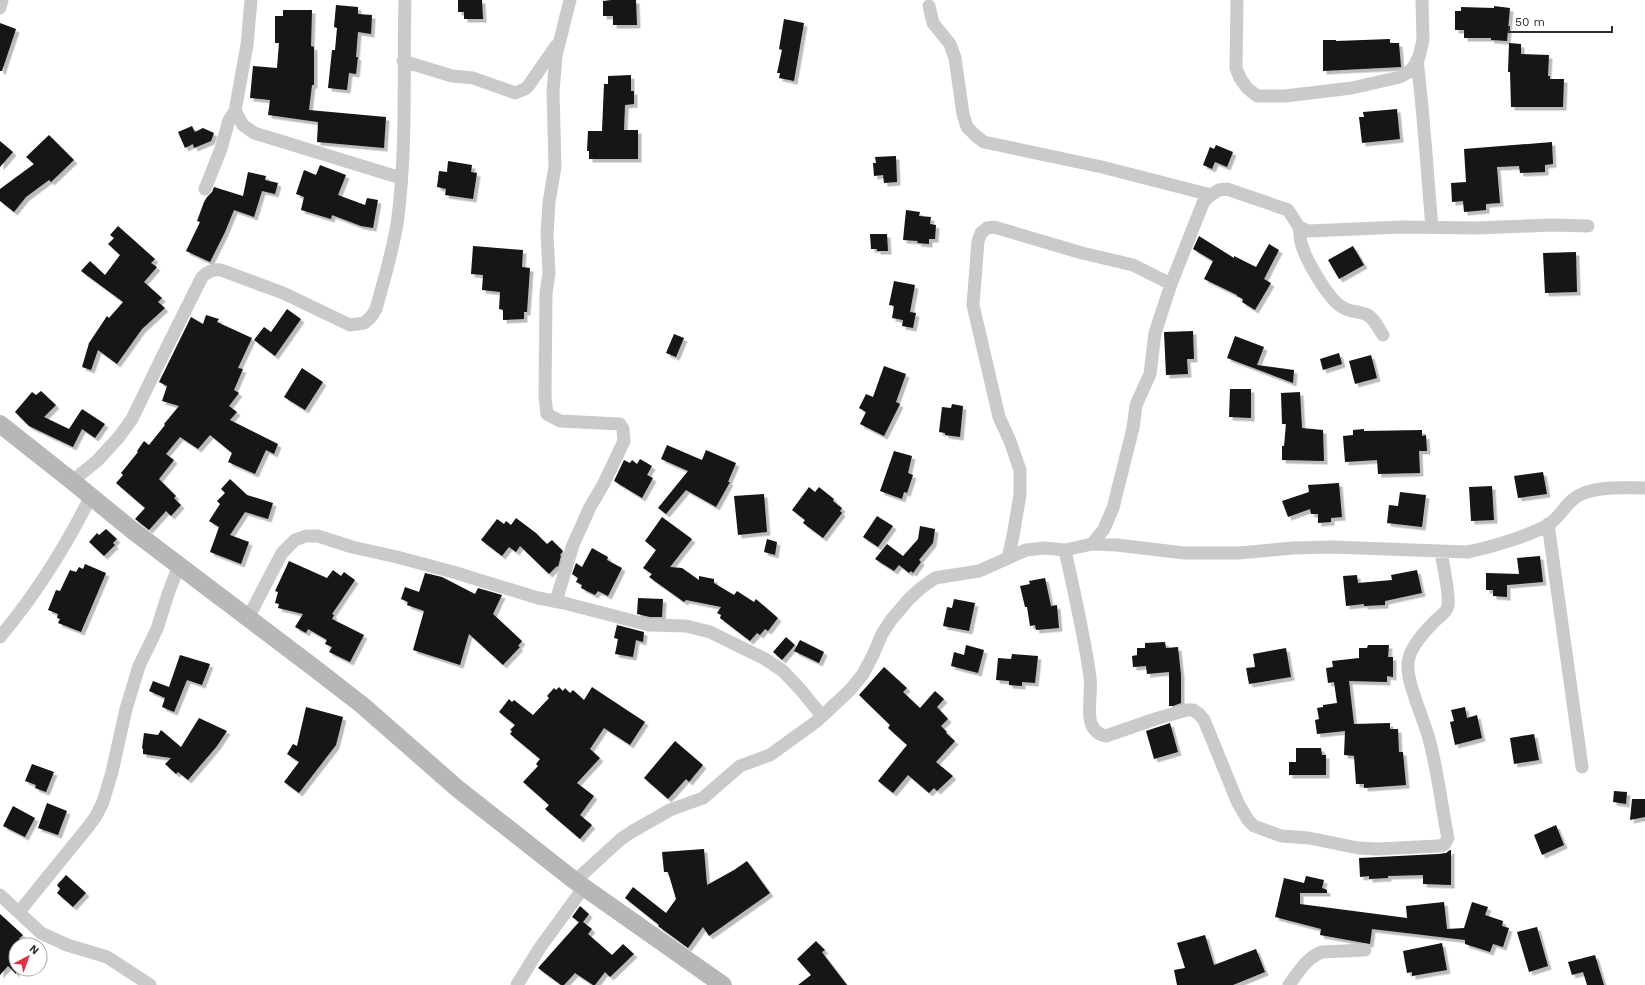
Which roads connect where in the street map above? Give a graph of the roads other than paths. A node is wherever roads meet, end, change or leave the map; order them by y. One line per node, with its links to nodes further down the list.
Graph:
1 (2, 0): 8 (street)
2 (251, 0): 12 (street)
3 (405, 0): 11 (street)
4 (570, 0): 9 (street)
5 (1237, 0): 10 (street)
6 (1422, 0): 10 (street)
7 (930, 6): 15 (street)
8 (0, 8)
9 (560, 41): 11 (street); 31 (street)
10 (1417, 60): 18 (street)
11 (403, 61): 13 (street)
12 (235, 111): 13 (street); 14 (street)
13 (401, 178): 22 (street)
14 (205, 189)
15 (1211, 195): 17 (street); 19 (street)
16 (1588, 226): 18 (street)
17 (1299, 227): 18 (street); 20 (street)
18 (1432, 227)
19 (1171, 284): 26 (street); 29 (street)
20 (1383, 335)
21 (0, 424): 22 (main road)
22 (72, 481): 24 (main road)
23 (1645, 488): 25 (street)
24 (91, 496): 30 (main road); 33 (street)
25 (1548, 524): 28 (street); 35 (street)
26 (1092, 544): 27 (street); 28 (street)
27 (1065, 550): 28 (street); 29 (street)
28 (1441, 552)
29 (1008, 558): 34 (street)
30 (179, 565): 32 (main road); 38 (street)
31 (556, 601): 32 (street); 34 (street)
32 (248, 618): 36 (main road)
33 (0, 637)
34 (822, 716): 36 (street)
35 (1582, 767)
36 (579, 884): 41 (street); 42 (main road)
37 (0, 895): 38 (street)
38 (19, 912): 40 (street)
39 (1365, 950): 43 (street)
40 (150, 985)
41 (517, 985)
42 (723, 985)
43 (1289, 985)

